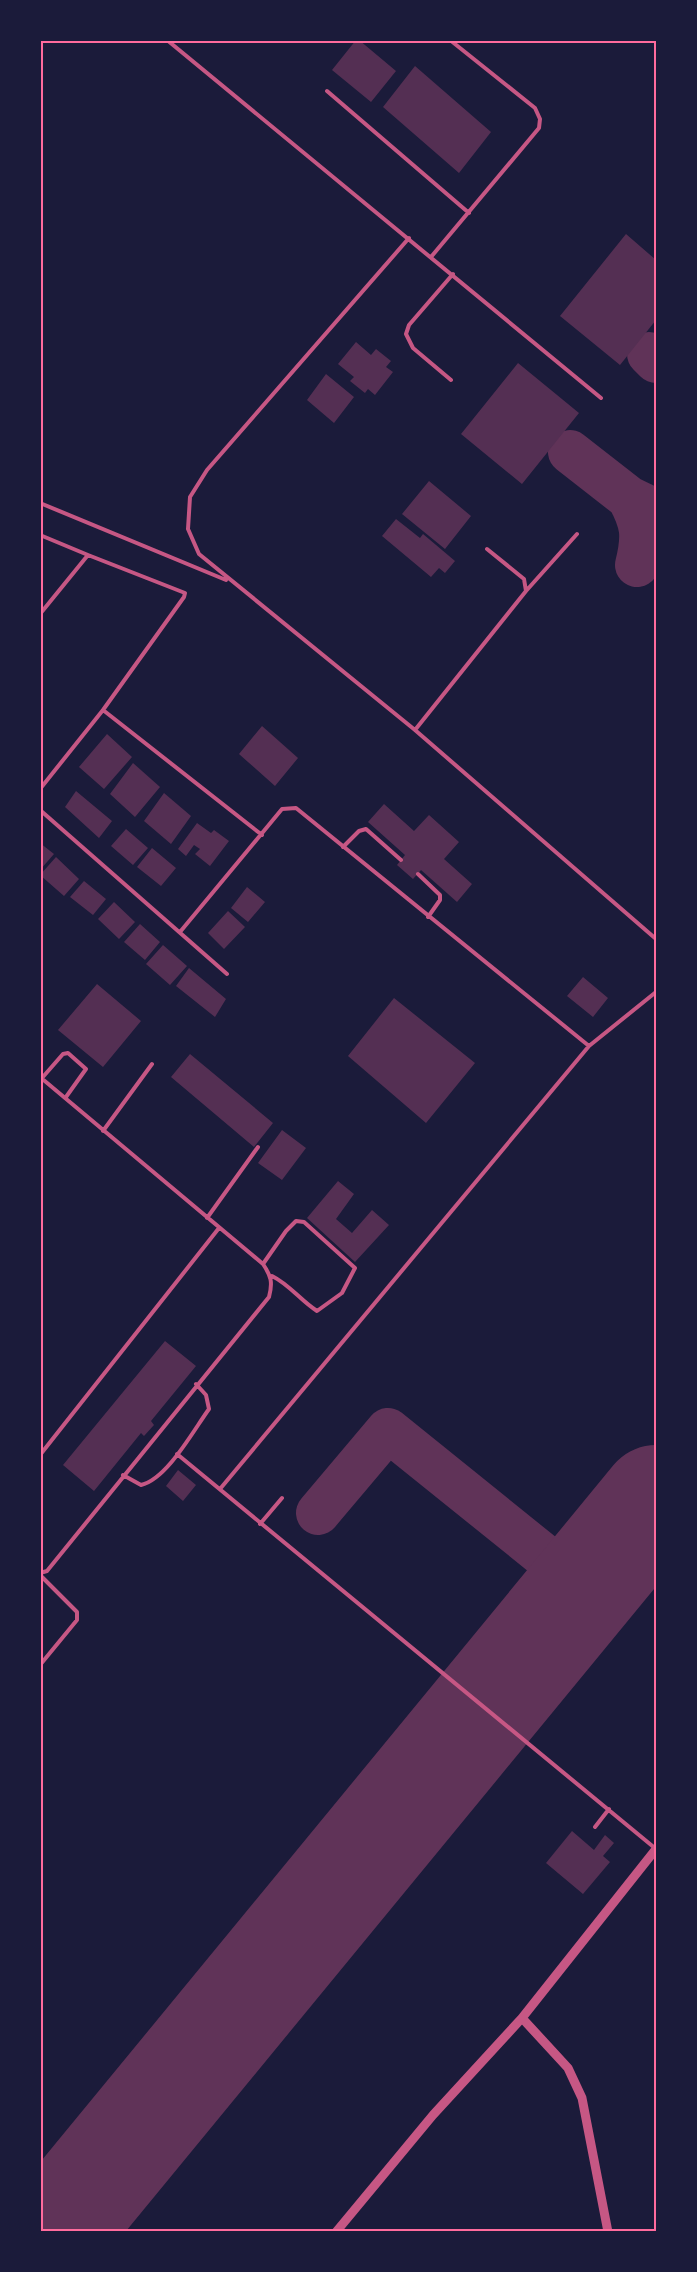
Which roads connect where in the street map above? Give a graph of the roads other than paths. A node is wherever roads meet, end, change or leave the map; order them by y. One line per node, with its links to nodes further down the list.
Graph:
1 (167, 40): 5 (lane)
2 (450, 40): 4 (lane)
3 (327, 90): 4 (lane)
4 (469, 213): 6 (lane)
5 (409, 238): 6 (lane); 15 (lane)
6 (431, 257): 7 (lane)
7 (453, 274): 8 (lane); 9 (lane)
8 (451, 380)
9 (601, 398)
10 (40, 504): 15 (lane)
11 (577, 534): 16 (lane)
12 (40, 535): 14 (lane)
13 (487, 549): 16 (lane)
14 (88, 555): 17 (lane); 18 (lane)
15 (231, 582): 19 (lane)
16 (526, 591): 19 (lane)
17 (40, 614)
18 (103, 710): 20 (lane); 22 (lane)
19 (415, 729): 28 (lane)
20 (40, 789)
21 (40, 810): 27 (lane)
22 (262, 835): 23 (lane); 27 (lane)
23 (343, 847): 24 (lane); 26 (lane)
24 (401, 860)
25 (418, 874): 26 (lane)
26 (428, 917): 31 (lane)
27 (180, 933): 29 (lane)
28 (657, 939)
29 (227, 974)
30 (657, 992): 31 (lane)
31 (589, 1046): 45 (lane)
32 (152, 1064): 35 (lane)
33 (41, 1078): 34 (lane); 34 (lane)
34 (66, 1097): 35 (lane)
35 (103, 1131): 37 (lane)
36 (258, 1147): 37 (lane)
37 (207, 1218): 38 (lane)
38 (219, 1228): 39 (lane); 43 (lane)
39 (262, 1264): 40 (lane); 40 (lane)
40 (271, 1276): 41 (lane)
41 (196, 1384): 42 (lane); 44 (lane)
42 (177, 1454): 44 (lane); 45 (lane)
43 (40, 1455)
44 (123, 1475): 48 (lane)
45 (220, 1489): 47 (lane)
46 (282, 1498): 47 (lane)
47 (260, 1524): 50 (lane)
48 (40, 1574): 49 (lane)
49 (40, 1665)
50 (609, 1809): 51 (lane); 52 (lane)
51 (596, 1827)
52 (657, 1849): 53 (street)
53 (522, 2018): 54 (street); 55 (street)
54 (336, 2232)
55 (608, 2232)

